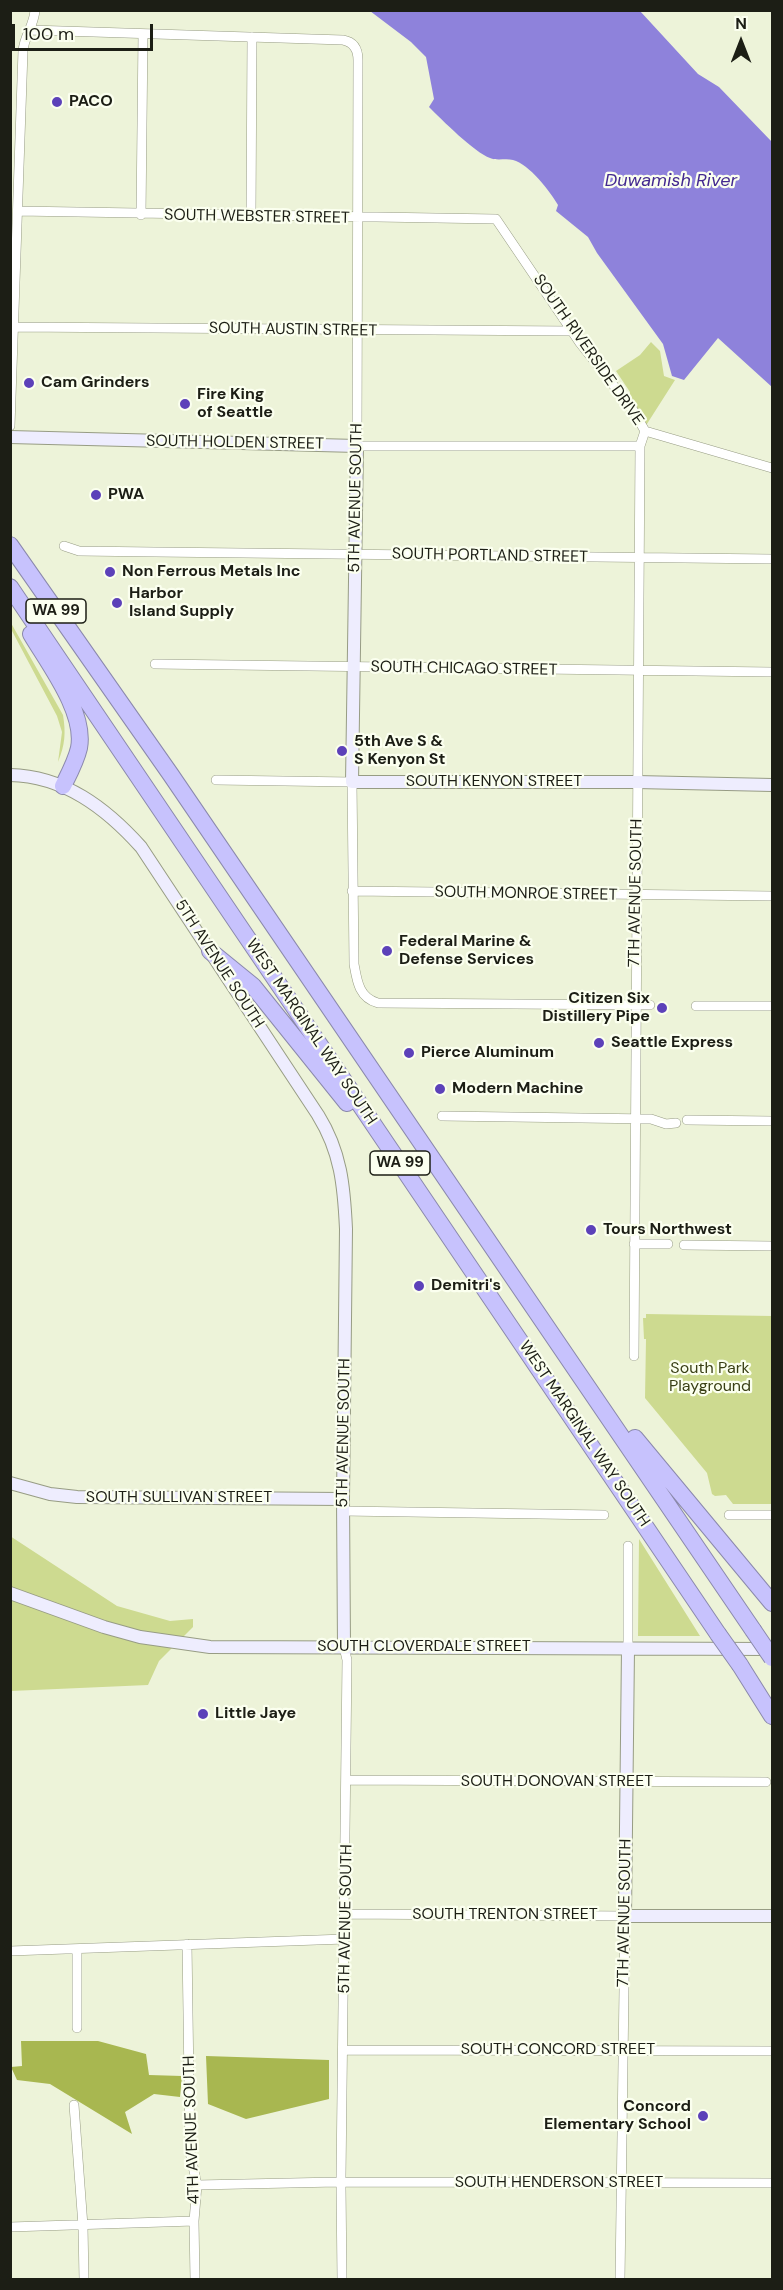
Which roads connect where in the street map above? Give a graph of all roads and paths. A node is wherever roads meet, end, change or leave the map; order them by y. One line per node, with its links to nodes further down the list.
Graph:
1 (35, 10): 2 (street)
2 (31, 30): 3 (street); 5 (street)
3 (143, 34): 4 (street); 6 (street)
4 (252, 37): 7 (street); 8 (street, 5TH AVENUE SOUTH)
5 (18, 212): 6 (street, SOUTH WEBSTER STREET); 10 (street)
6 (141, 215): 7 (street, SOUTH WEBSTER STREET)
7 (251, 216): 8 (street, SOUTH WEBSTER STREET)
8 (357, 218): 9 (street, SOUTH WEBSTER STREET); 11 (street, 5TH AVENUE SOUTH)
9 (496, 219): 12 (street, SOUTH RIVERSIDE DRIVE)
10 (14, 327): 11 (street, SOUTH AUSTIN STREET); 13 (street)
11 (357, 330): 12 (street, SOUTH AUSTIN STREET); 16 (street, 5TH AVENUE SOUTH)
12 (572, 331): 14 (street, SOUTH RIVERSIDE DRIVE)
13 (10, 426)
14 (645, 431): 17 (street, 7TH AVENUE SOUTH); 18 (street, SOUTH RIVERSIDE DRIVE)
15 (10, 437): 16 (street, SOUTH HOLDEN STREET)
16 (357, 446): 17 (street, SOUTH HOLDEN STREET); 21 (street, 5TH AVENUE SOUTH)
17 (640, 446): 22 (street, 7TH AVENUE SOUTH)
18 (772, 468)
19 (10, 544): 55 (highway, WEST MARGINAL WAY SOUTH / WA 99)
20 (64, 546): 21 (street, SOUTH PORTLAND STREET)
21 (356, 555): 22 (street, SOUTH PORTLAND STREET); 27 (street, 5TH AVENUE SOUTH)
22 (640, 558): 23 (street, SOUTH PORTLAND STREET); 28 (street, 7TH AVENUE SOUTH)
23 (772, 560)
24 (10, 587): 49 (highway, WEST MARGINAL WAY SOUTH / WA 99)
25 (10, 596): 35 (highway)
26 (155, 664): 27 (street, SOUTH CHICAGO STREET)
27 (354, 667): 28 (street, SOUTH CHICAGO STREET); 32 (street, 5TH AVENUE SOUTH)
28 (638, 671): 29 (street, SOUTH CHICAGO STREET); 33 (street, 7TH AVENUE SOUTH)
29 (772, 672)
30 (10, 775): 35 (street)
31 (216, 780): 32 (street, SOUTH KENYON STREET)
32 (352, 782): 33 (street, SOUTH KENYON STREET); 36 (street, 5TH AVENUE SOUTH)
33 (637, 782): 34 (street, SOUTH KENYON STREET); 37 (street, 7TH AVENUE SOUTH)
34 (772, 785)
35 (63, 786): 39 (street, 5TH AVENUE SOUTH)
36 (352, 891): 37 (street, SOUTH MONROE STREET); 40 (street, 5TH AVENUE SOUTH)
37 (635, 895): 38 (street, SOUTH MONROE STREET); 40 (street, 7TH AVENUE SOUTH)
38 (772, 896)
39 (210, 951): 49 (highway); 57 (street, 5TH AVENUE SOUTH)
40 (634, 1005): 41 (street); 45 (street, 7TH AVENUE SOUTH)
41 (650, 1005)
42 (696, 1006): 43 (street)
43 (772, 1006)
44 (442, 1116): 45 (street)
45 (634, 1119): 48 (street); 50 (street, 7TH AVENUE SOUTH)
46 (687, 1120): 47 (street)
47 (772, 1121)
48 (676, 1123)
49 (446, 1230): 70 (highway, WEST MARGINAL WAY SOUTH / WA 99, bridge)
50 (634, 1244): 51 (street); 54 (street, 7TH AVENUE SOUTH)
51 (668, 1244)
52 (684, 1245): 53 (street)
53 (772, 1246)
54 (634, 1356)
55 (576, 1367): 64 (highway); 69 (highway, WEST MARGINAL WAY SOUTH / WA 99, bridge)
56 (13, 1484): 57 (street, SOUTH SULLIVAN STREET)
57 (343, 1505): 58 (street, SOUTH SULLIVAN STREET); 66 (street, 5TH AVENUE SOUTH)
58 (604, 1515)
59 (729, 1515): 60 (street)
60 (772, 1515)
61 (628, 1546): 67 (street, 7TH AVENUE SOUTH)
62 (10, 1585): 65 (street, SOUTH CLOVERDALE STREET)
63 (10, 1593): 65 (street, SOUTH CLOVERDALE STREET)
64 (772, 1603)
65 (80, 1618): 66 (street, SOUTH CLOVERDALE STREET)
66 (344, 1647): 67 (street, SOUTH CLOVERDALE STREET); 71 (street, 5TH AVENUE SOUTH)
67 (628, 1648): 68 (street, SOUTH CLOVERDALE STREET); 72 (street, 7TH AVENUE SOUTH)
68 (772, 1649)
69 (772, 1658)
70 (772, 1716)
71 (347, 1780): 72 (street, SOUTH DONOVAN STREET); 74 (street, 5TH AVENUE SOUTH)
72 (627, 1782): 73 (street, SOUTH DONOVAN STREET); 75 (street, 7TH AVENUE SOUTH)
73 (766, 1782)
74 (345, 1914): 75 (street, SOUTH TRENTON STREET); 77 (street, 5TH AVENUE SOUTH)
75 (625, 1916): 76 (street, SOUTH TRENTON STREET); 83 (street, 7TH AVENUE SOUTH)
76 (772, 1916)
77 (345, 1939): 78 (street); 82 (street, 5TH AVENUE SOUTH)
78 (188, 1944): 79 (street); 89 (street, 4TH AVENUE SOUTH)
79 (77, 1950): 80 (street); 81 (street)
80 (10, 1951)
81 (77, 2028)
82 (344, 2050): 83 (street, SOUTH CONCORD STREET); 86 (street, 5TH AVENUE SOUTH)
83 (623, 2050): 84 (street, SOUTH CONCORD STREET); 88 (street, 7TH AVENUE SOUTH)
84 (772, 2051)
85 (74, 2104): 91 (street)
86 (341, 2182): 88 (street, SOUTH HENDERSON STREET); 89 (street, SOUTH HENDERSON STREET); 95 (street, 5TH AVENUE SOUTH)
87 (772, 2183): 88 (street, SOUTH HENDERSON STREET)
88 (622, 2184): 96 (street, 7TH AVENUE SOUTH)
89 (197, 2185): 90 (street, 4TH AVENUE SOUTH)
90 (194, 2221): 91 (street); 94 (street, 4TH AVENUE SOUTH)
91 (83, 2226): 92 (street); 93 (street)
92 (10, 2227)
93 (84, 2280)
94 (195, 2280)
95 (342, 2280)
96 (620, 2280)

